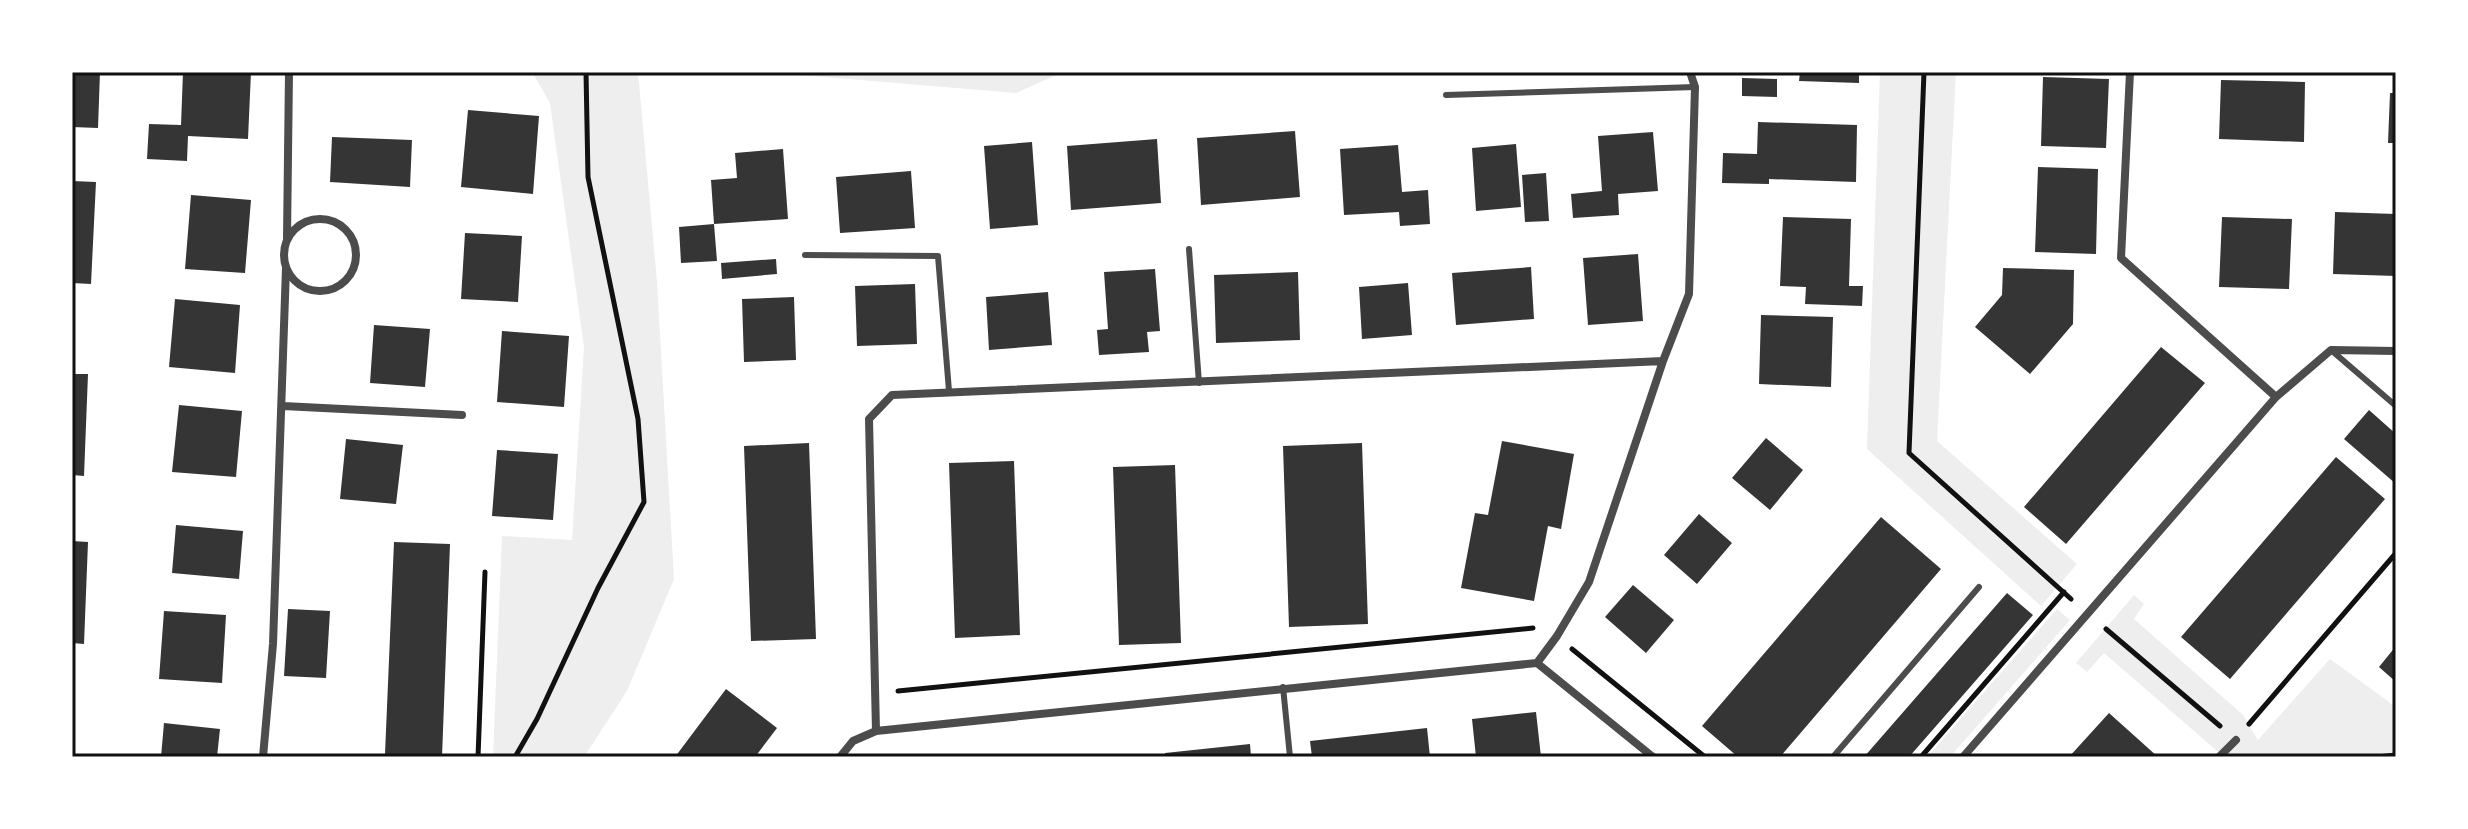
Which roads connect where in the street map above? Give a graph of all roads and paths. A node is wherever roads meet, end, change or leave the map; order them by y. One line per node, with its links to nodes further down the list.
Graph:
1 (289, 72): 8 (street)
2 (586, 72): 33 (path)
3 (1690, 72): 6 (street)
4 (1924, 72): 24 (path)
5 (2130, 72): 17 (street)
6 (1695, 87): 7 (lane); 14 (street)
7 (1446, 95)
8 (287, 239): 11 (street); 11 (street)
9 (1189, 249): 15 (lane)
10 (805, 255): 16 (lane)
11 (286, 268): 18 (street)
12 (2331, 350): 13 (street); 17 (street); 19 (lane)
13 (2396, 351)
14 (1663, 361): 15 (street); 26 (street)
15 (1199, 383): 16 (street)
16 (949, 391): 28 (street)
17 (2276, 397): 25 (street)
18 (283, 406): 20 (street); 31 (street)
19 (2396, 406)
20 (462, 415)
21 (2396, 553): 29 (path)
22 (485, 572): 32 (path)
23 (1979, 587): 37 (lane)
24 (2064, 592): 25 (path); 38 (path)
25 (2087, 613): 29 (path); 39 (street)
26 (1537, 663): 27 (street); 36 (street)
27 (1283, 687): 28 (street); 35 (lane)
28 (876, 731): 34 (street)
29 (2236, 740): 40 (street)
30 (2396, 755): 41 (path)
31 (263, 757)
32 (478, 757)
33 (515, 757)
34 (840, 757)
35 (1290, 757)
36 (1653, 757)
37 (1833, 757)
38 (1921, 757)
39 (1963, 757)
40 (2219, 757)
41 (2378, 757)

